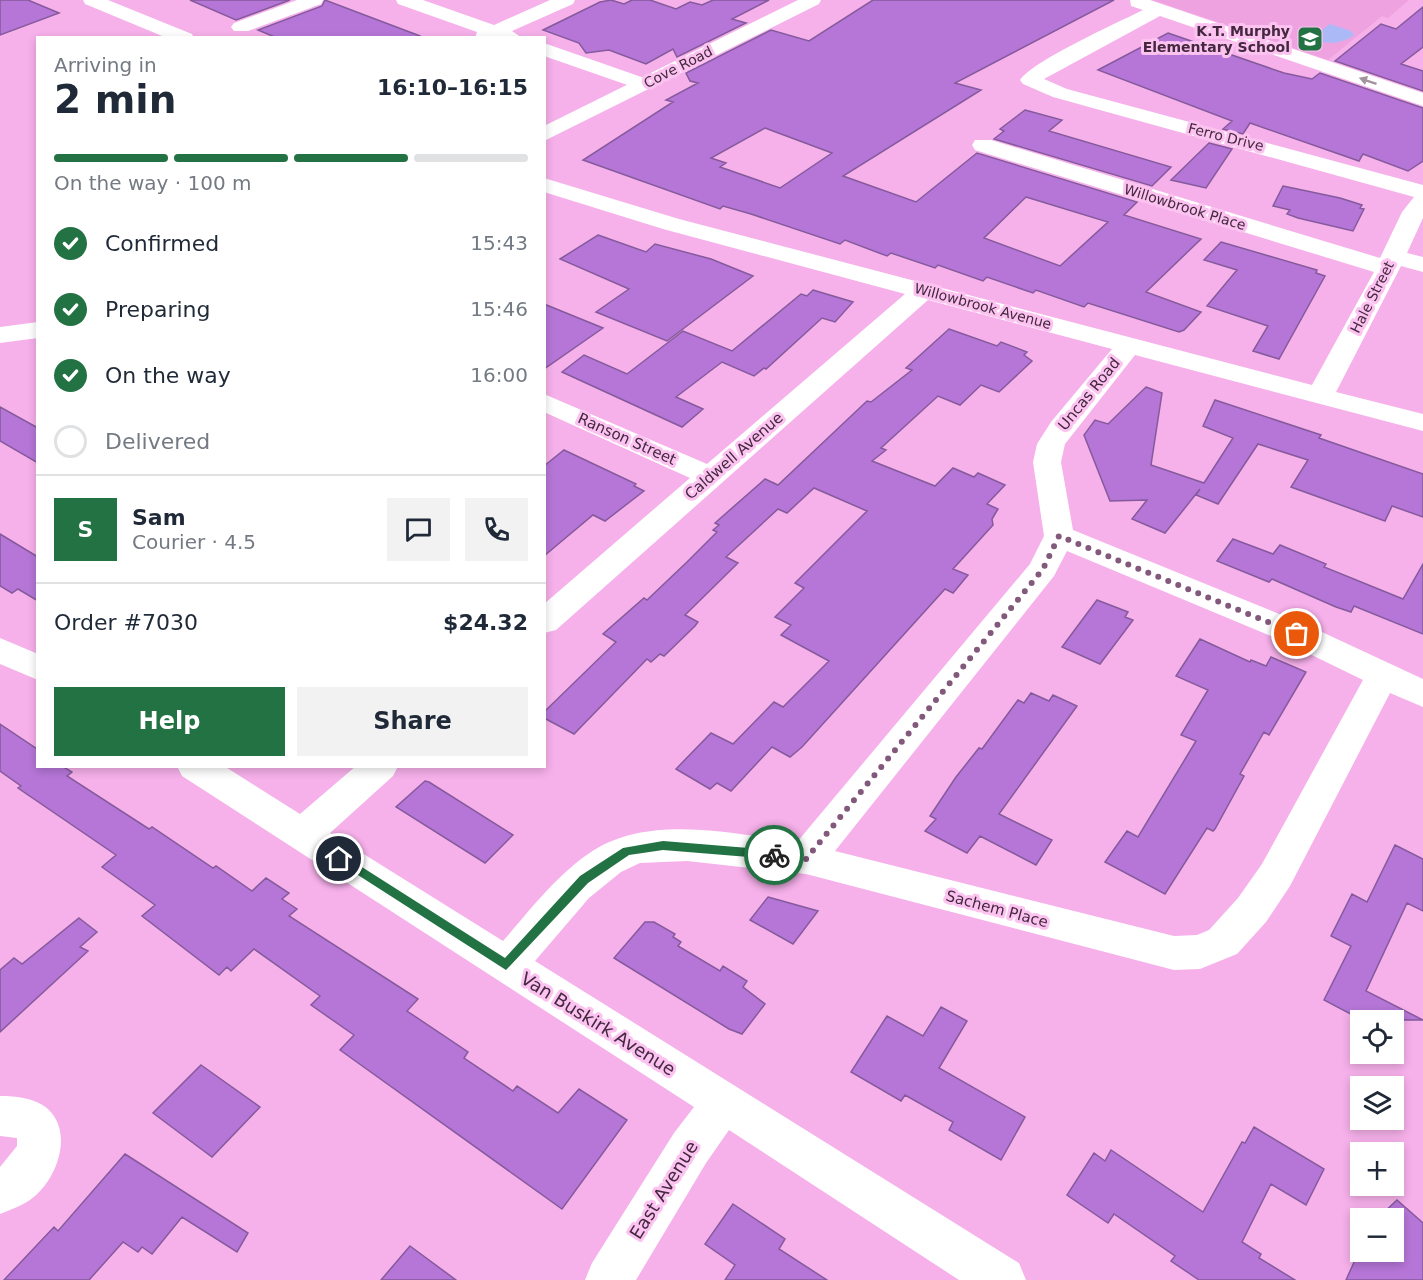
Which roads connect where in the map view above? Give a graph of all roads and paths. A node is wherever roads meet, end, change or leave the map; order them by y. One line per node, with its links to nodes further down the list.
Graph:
1 (92, 0): 10 (street)
2 (314, 0): 8 (street)
3 (405, 0): 9 (street)
4 (566, 0): 9 (street)
5 (812, 0): 12 (street, Cove Road)
6 (1132, 0): 7 (street)
7 (1159, 9): 13 (street, one-way to 7); 17 (street, Ferro Drive)
8 (241, 27)
9 (487, 34)
10 (180, 36)
11 (546, 50): 12 (street)
12 (644, 84): 14 (street, Cove Road)
13 (1423, 100)
14 (546, 134)
15 (983, 145): 19 (street, Willowbrook Place)
16 (546, 186): 21 (street, Willowbrook Avenue)
17 (1423, 192)
18 (1423, 201): 19 (street, Hale Street)
19 (1390, 262): 20 (street, Willowbrook Place); 25 (street, Hale Street)
20 (1423, 265)
21 (924, 290): 24 (street, Willowbrook Avenue); 28 (street, Caldwell Avenue)
22 (36, 330): 23 (street)
23 (0, 335)
24 (1129, 345): 25 (street, Willowbrook Avenue); 29 (street, Uncas Road)
25 (1321, 395): 27 (street, Willowbrook Avenue)
26 (546, 403): 28 (street, Ranson Street)
27 (1423, 423)
28 (710, 476): 30 (street, Caldwell Avenue)
29 (1059, 536): 33 (street); 38 (street)
30 (546, 620)
31 (0, 650): 32 (street)
32 (36, 667)
33 (1383, 675): 34 (street); 38 (street, Sachem Place)
34 (1423, 694)
35 (198, 768): 37 (street, Van Buskirk Avenue)
36 (378, 768): 37 (street)
37 (302, 835): 39 (street, Van Buskirk Avenue)
38 (806, 859): 39 (street, Sachem Place)
39 (506, 965): 40 (street, Van Buskirk Avenue)
40 (723, 1103): 43 (street, East Avenue); 44 (street, Van Buskirk Avenue)
41 (0, 1116): 42 (street)
42 (0, 1192)
43 (609, 1280)
44 (1002, 1280)

